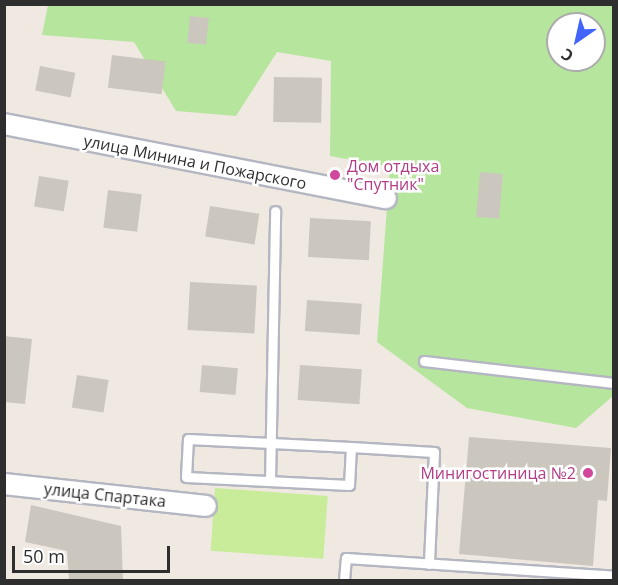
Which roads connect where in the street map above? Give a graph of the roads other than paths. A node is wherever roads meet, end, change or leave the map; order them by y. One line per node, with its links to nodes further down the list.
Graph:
1 (4, 124): 2 (street, улица Минина и Пожарского)
2 (386, 198)
3 (275, 211): 6 (lane)
4 (424, 361): 5 (lane)
5 (614, 383)
6 (271, 443): 7 (lane); 8 (lane); 8 (lane)
7 (351, 447): 8 (lane); 11 (lane)
8 (270, 481)
9 (4, 484): 10 (street, улица Спартака)
10 (206, 506)
11 (429, 564): 12 (lane); 13 (lane)
12 (614, 576)
13 (344, 580)

